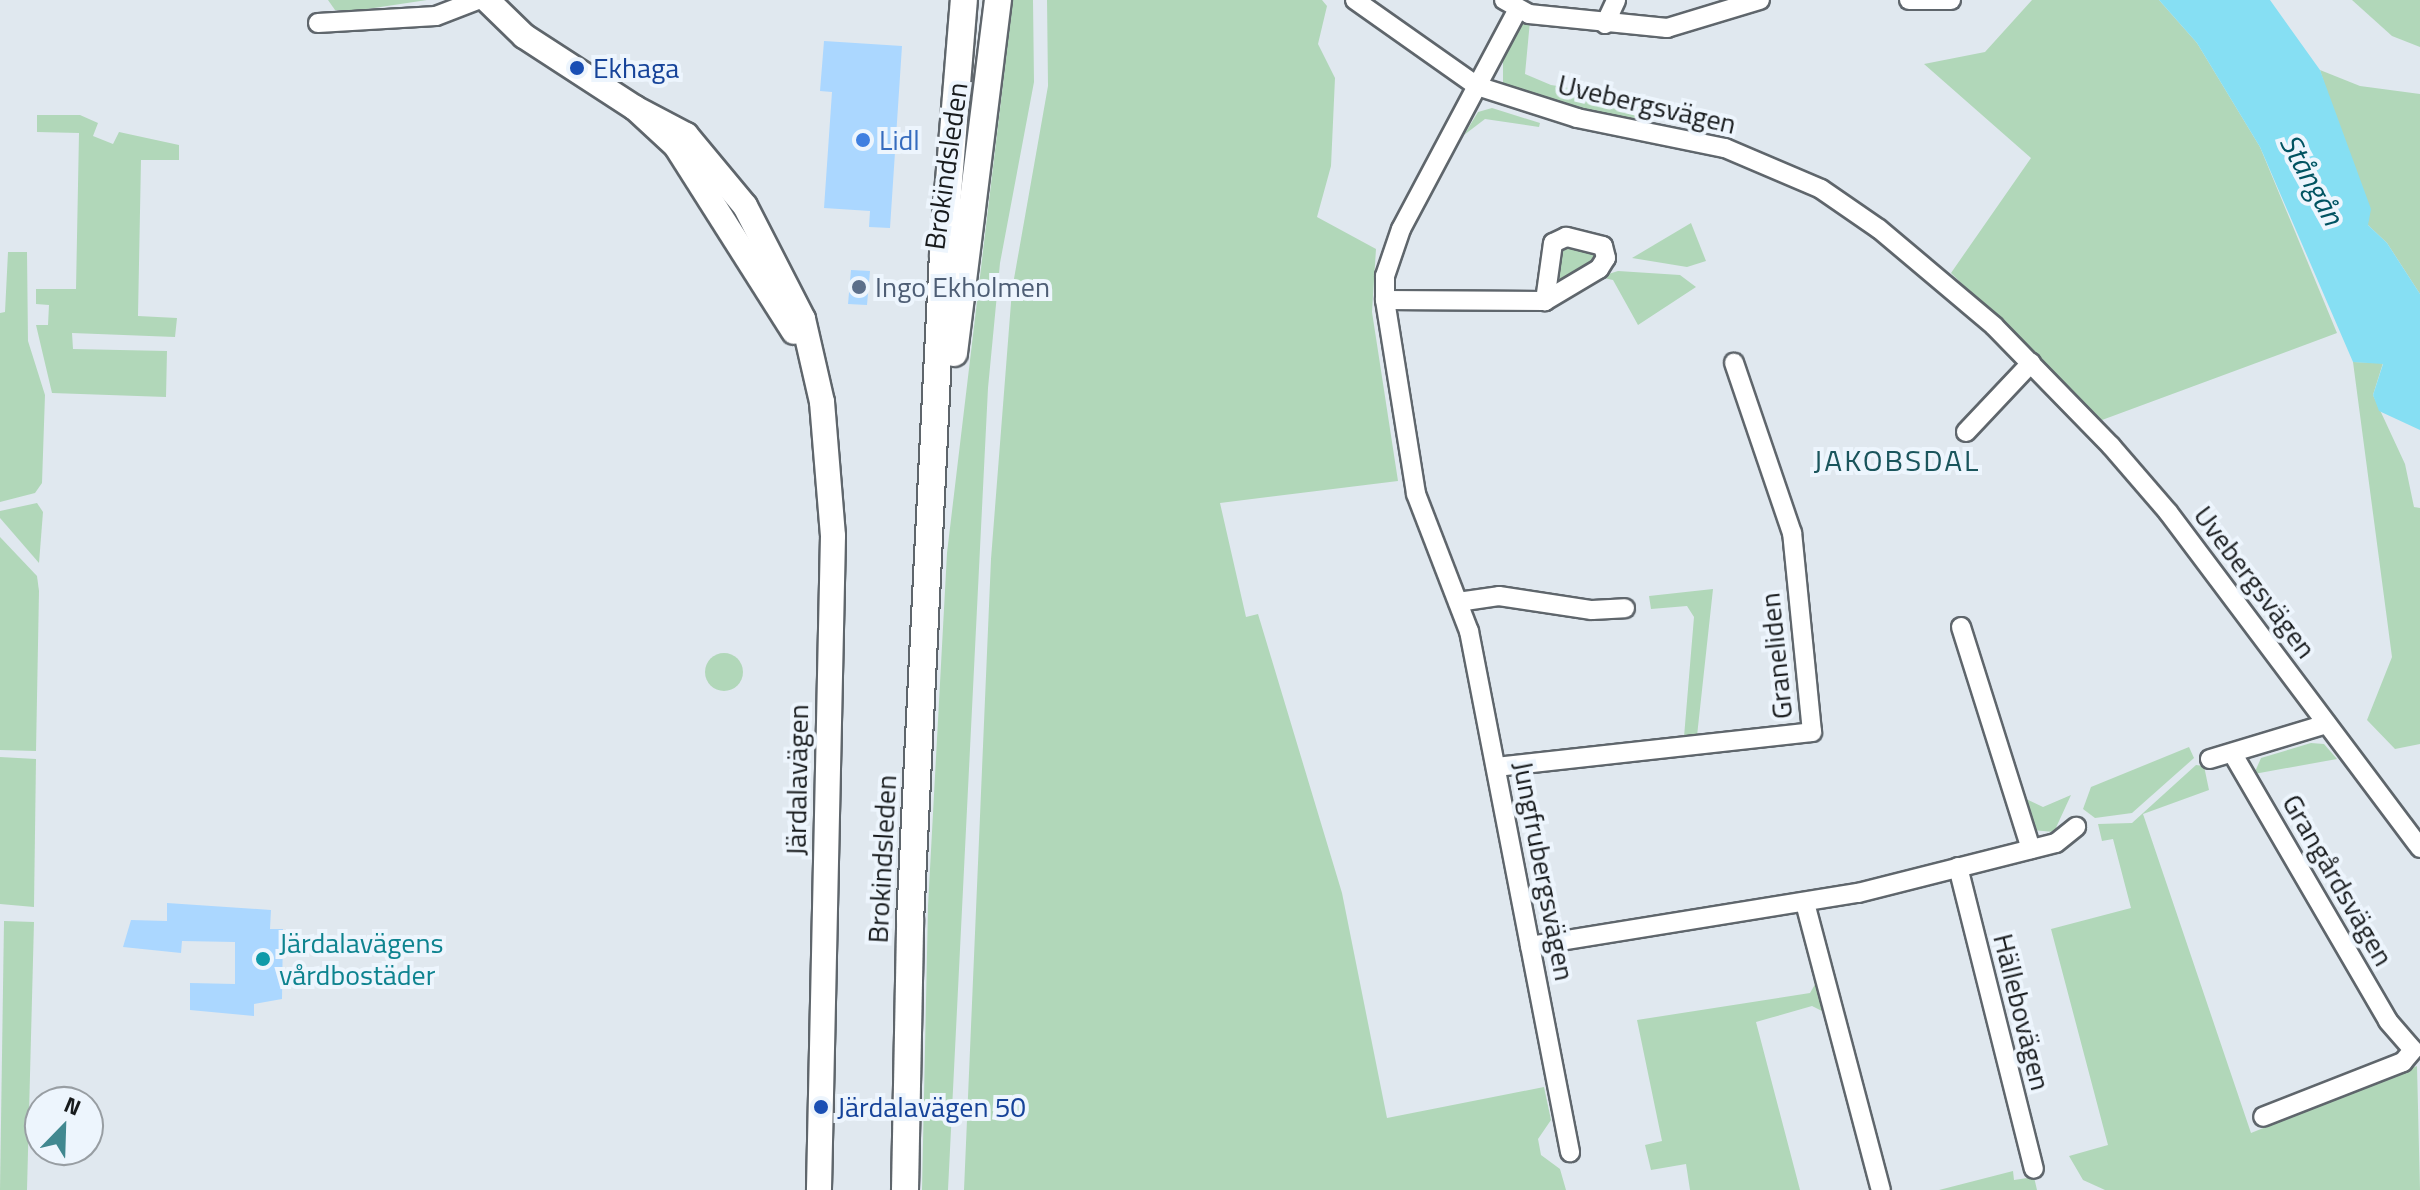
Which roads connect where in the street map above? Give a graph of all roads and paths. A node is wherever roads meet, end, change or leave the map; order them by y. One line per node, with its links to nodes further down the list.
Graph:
1 (478, 0): 12 (street)
2 (487, 0): 14 (street, Järdalavägen)
3 (507, 0): 14 (street, Järdalavägen)
4 (964, 0): 21 (main road, Brokindsleden)
5 (998, 0): 21 (main road, Brokindsleden)
6 (1355, 0): 15 (street, Uvebergsvägen)
7 (1616, 0): 13 (street)
8 (1760, 0): 13 (street)
9 (1909, 0): 10 (street)
10 (1951, 0)
11 (1511, 4): 13 (street); 15 (street, Jungfrubergsvägen)
12 (318, 23)
13 (1605, 24)
14 (556, 53): 38 (street, Järdalavägen)
15 (1477, 86): 16 (street, Jungfrubergsvägen); 19 (street, Uvebergsvägen)
16 (1385, 300): 17 (street); 22 (street, Jungfrubergsvägen)
17 (1545, 301)
18 (1734, 363): 28 (street, Graneliden)
19 (2031, 363): 20 (street); 25 (street, Uvebergsvägen)
20 (1966, 432)
21 (930, 531): 39 (main road, Brokindsleden)
22 (1458, 602): 23 (street); 28 (street, Jungfrubergsvägen)
23 (1625, 608)
24 (1961, 627): 31 (street)
25 (2327, 724): 26 (street); 30 (street, Uvebergsvägen)
26 (2234, 756): 27 (street); 35 (street, Grangårdsvägen)
27 (2210, 759)
28 (1496, 767): 34 (street, Jungfrubergsvägen)
29 (2076, 827): 31 (street)
30 (2420, 848)
31 (2031, 849): 32 (street)
32 (1958, 867): 33 (street); 37 (street, Hällebovägen)
33 (1805, 903): 34 (street); 40 (street)
34 (1530, 946): 36 (street, Jungfrubergsvägen)
35 (2263, 1117)
36 (1570, 1152)
37 (2034, 1169)
38 (819, 1190)
39 (905, 1190)
40 (1881, 1190)

